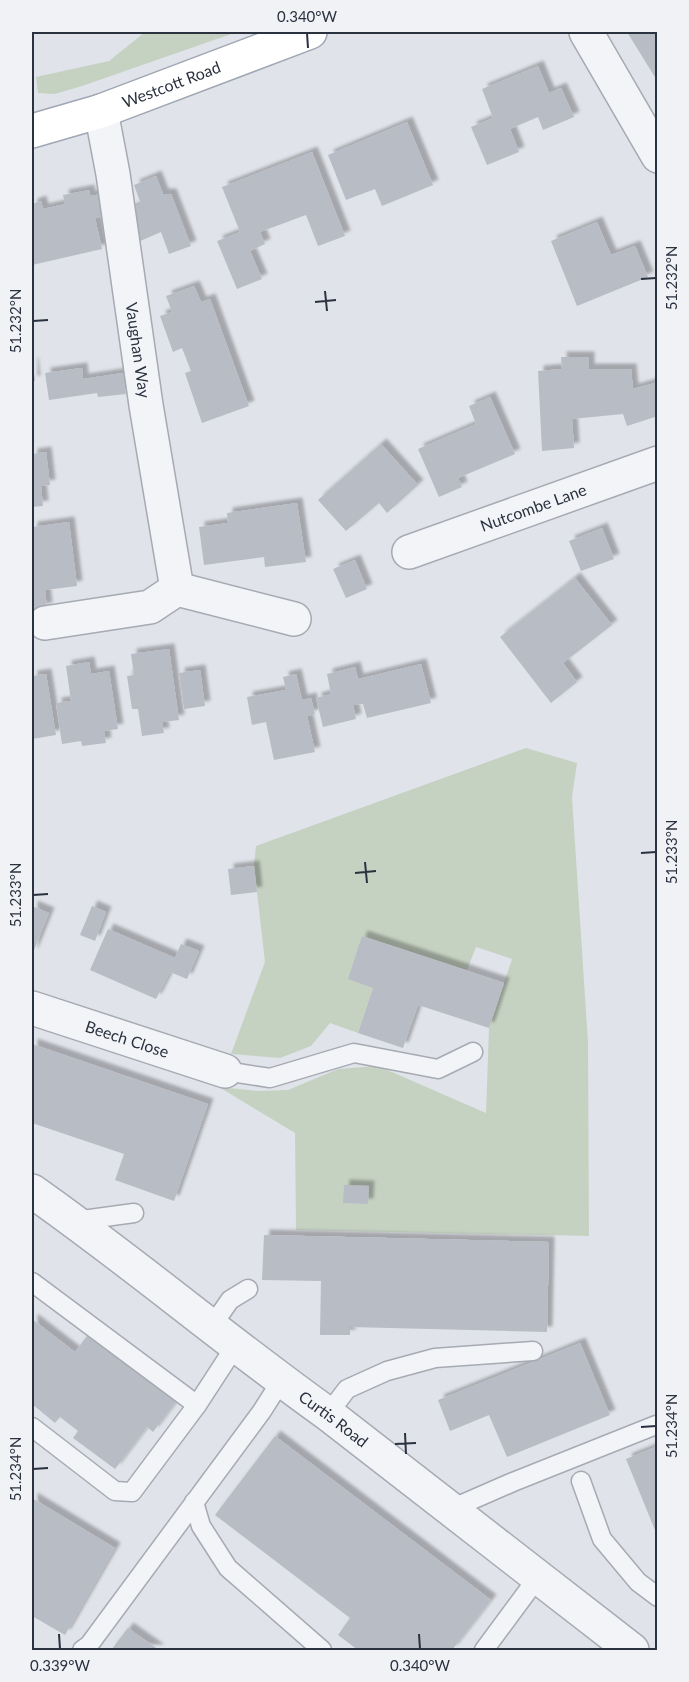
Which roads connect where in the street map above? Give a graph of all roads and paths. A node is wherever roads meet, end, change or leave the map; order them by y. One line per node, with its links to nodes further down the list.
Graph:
1 (310, 32): 3 (main road, Westcott Road)
2 (586, 32): 5 (street)
3 (101, 111): 4 (main road, Westcott Road); 8 (street, Vaughan Way)
4 (32, 131)
5 (657, 156)
6 (657, 463): 7 (street, Nutcombe Lane)
7 (409, 552)
8 (177, 589): 9 (street); 10 (street)
9 (294, 619)
10 (45, 623)
11 (32, 1008): 13 (street, Beech Close)
12 (473, 1052): 13 (lane)
13 (225, 1071)
14 (32, 1191): 16 (street, Curtis Road)
15 (134, 1213): 16 (lane)
16 (75, 1221): 19 (street, Curtis Road)
17 (32, 1282): 22 (lane)
18 (248, 1289): 19 (lane)
19 (224, 1335): 21 (street, Curtis Road); 22 (lane)
20 (533, 1351): 23 (lane)
21 (281, 1381): 23 (street, Curtis Road); 27 (lane)
22 (196, 1405): 25 (lane)
23 (328, 1414): 28 (street, Curtis Road)
24 (656, 1425): 28 (lane)
25 (32, 1427)
26 (580, 1480): 30 (lane)
27 (194, 1502): 31 (lane); 32 (lane)
28 (451, 1509): 29 (street, Curtis Road)
29 (538, 1577): 33 (lane); 34 (street, Curtis Road)
30 (657, 1597)
31 (82, 1650)
32 (322, 1650)
33 (484, 1650)
34 (632, 1650)

